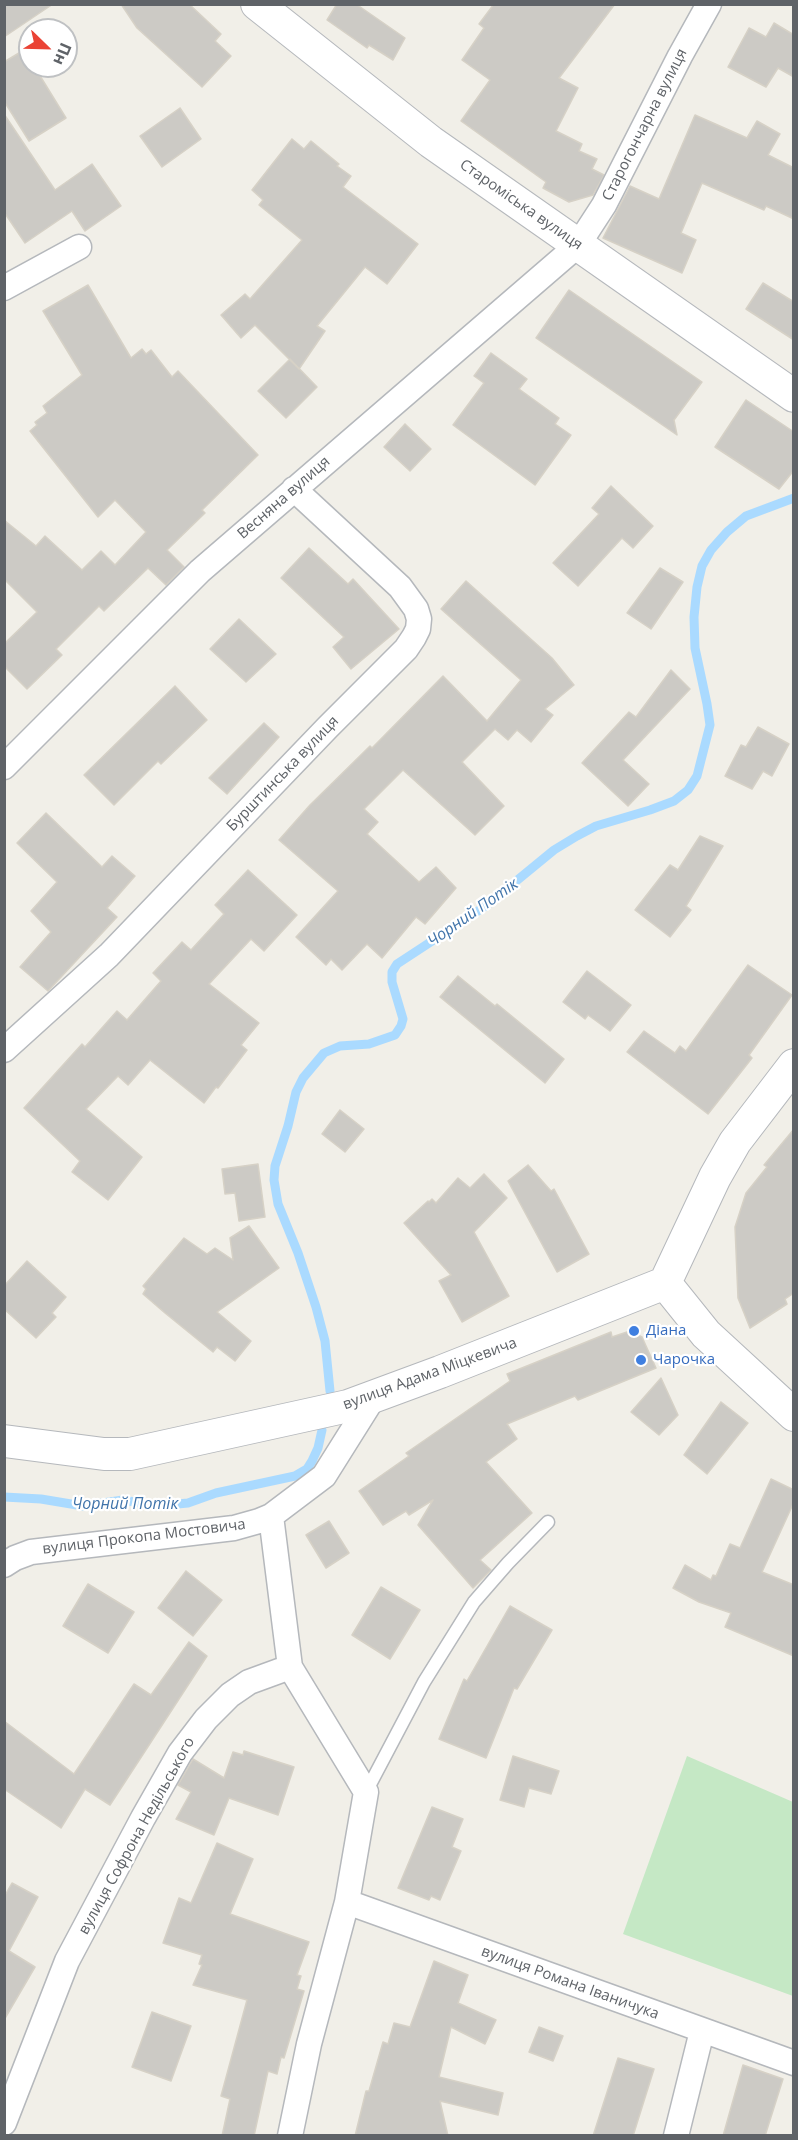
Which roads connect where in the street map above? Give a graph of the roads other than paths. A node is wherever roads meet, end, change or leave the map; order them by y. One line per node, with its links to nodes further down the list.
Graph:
1 (257, 4): 3 (street, Староміська вулиця)
2 (709, 4): 3 (street, Старогончарна вулиця)
3 (578, 245): 6 (street, Староміська вулиця); 7 (street, Весняна вулиця)
4 (79, 247): 5 (street)
5 (4, 288)
6 (794, 396)
7 (294, 489): 8 (street, Весняна вулиця); 9 (street, Бурштинська вулиця)
8 (4, 767)
9 (4, 1050)
10 (794, 1065): 11 (street)
11 (665, 1283): 12 (street, вулиця Адама Міцкевича); 13 (street)
12 (373, 1398): 14 (street, вулиця Адама Міцкевича); 15 (street, вулиця Прокопа Мостовича)
13 (794, 1415)
14 (4, 1442)
15 (271, 1516): 17 (street, вулиця Прокопа Мостовича); 18 (street)
16 (548, 1522): 19 (lane)
17 (4, 1565)
18 (290, 1667): 19 (street); 23 (street, вулиця Софрона Недільського)
19 (366, 1792): 20 (street)
20 (347, 1902): 21 (street, вулиця Романа Іваничука); 24 (street)
21 (702, 2031): 22 (street, вулиця Романа Іваничука); 25 (street)
22 (794, 2063)
23 (4, 2123)
24 (290, 2136)
25 (676, 2136)

